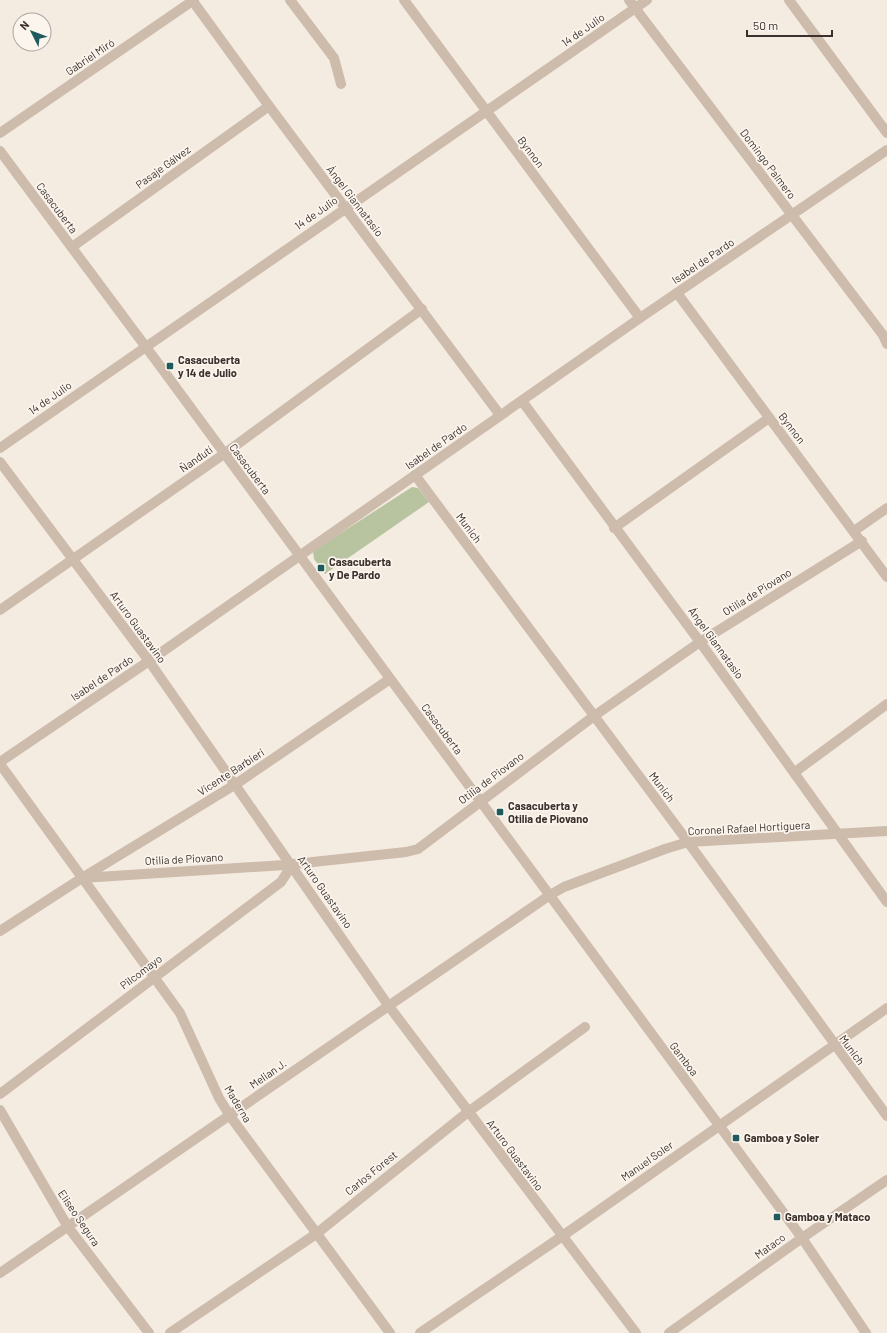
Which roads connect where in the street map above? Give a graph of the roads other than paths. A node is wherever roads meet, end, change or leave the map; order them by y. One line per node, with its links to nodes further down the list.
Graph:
1 (193, 0): 8 (street, Ángel Giannatasio); 10 (street, Gabriel Miró)
2 (290, 0): 7 (street)
3 (404, 0): 9 (street, Bynnon)
4 (647, 0): 6 (street, 14 de Julio)
5 (789, 0): 11 (street)
6 (632, 4): 9 (street, 14 de Julio); 15 (street, Domingo Palmero)
7 (341, 84)
8 (269, 106): 14 (street, Ángel Giannatasio); 16 (street, Pasaje Gálvez)
9 (486, 112): 14 (street, 14 de Julio); 19 (street, Bynnon)
10 (0, 133)
11 (887, 133)
12 (887, 150): 15 (street, Isabel de Pardo)
13 (0, 151): 16 (street, Casacuberta)
14 (345, 208): 18 (street, Ángel Giannatasio); 21 (street, 14 de Julio)
15 (791, 216): 17 (street, Isabel de Pardo); 20 (street, Domingo Palmero)
16 (72, 247): 21 (street, Casacuberta)
17 (678, 293): 19 (street, Isabel de Pardo); 24 (street, Bynnon)
18 (422, 310): 23 (street, Ángel Giannatasio); 26 (street, Ñandutí)
19 (640, 318): 22 (street, Isabel de Pardo)
20 (887, 344)
21 (146, 346): 25 (street, 14 de Julio); 26 (street, Casacuberta)
22 (522, 401): 23 (street, Isabel de Pardo); 30 (street, Ángel Giannatasio)
23 (500, 416): 28 (street, Isabel de Pardo)
24 (769, 418): 30 (street); 31 (street, Bynnon)
25 (0, 448)
26 (224, 454): 33 (street, Casacuberta); 34 (street, Ñandutí)
27 (0, 462): 34 (street, Arturo Guastavino)
28 (415, 475): 33 (street, Isabel de Pardo); 41 (street, Munich)
29 (887, 508): 31 (street)
30 (614, 528): 37 (street, Ángel Giannatasio)
31 (854, 531): 32 (street, Bynnon)
32 (862, 541): 35 (street, Bynnon); 37 (street, Otilia de Piovano)
33 (300, 556): 38 (street, Isabel de Pardo); 39 (street, Casacuberta)
34 (74, 560): 36 (street, Ñandutí); 38 (street, Arturo Guastavino)
35 (887, 577)
36 (0, 610)
37 (700, 642): 41 (street, Otilia de Piovano); 43 (street, Ángel Giannatasio)
38 (149, 661): 42 (street, Isabel de Pardo); 44 (street, Arturo Guastavino)
39 (390, 679): 44 (street, Vicente Barbieri); 45 (street, Casacuberta)
40 (887, 704): 43 (street)
41 (594, 716): 45 (street, Otilia de Piovano); 48 (street, Munich)
42 (0, 763): 50 (street, Maderna)
43 (795, 772): 47 (street, Ángel Giannatasio)
44 (236, 784): 49 (street, Arturo Guastavino); 50 (street, Vicente Barbieri)
45 (480, 801): 49 (street, Otilia de Piovano); 51 (street, Gamboa)
46 (887, 831): 47 (street, Coronel Rafael Hortiguera)
47 (839, 835): 48 (street, Coronel Rafael Hortiguera); 52 (street, Ángel Giannatasio)
48 (688, 842): 51 (street, Coronel Rafael Hortiguera); 58 (street, Munich)
49 (292, 865): 50 (street, Otilia de Piovano); 54 (street, Pilcomayo); 55 (street, Arturo Guastavino)
50 (82, 878): 53 (street, Vicente Barbieri); 54 (street, Maderna)
51 (550, 895): 55 (street, Melian J.); 64 (street, Gamboa)
52 (887, 902)
53 (0, 931)
54 (155, 977): 59 (street, Pilcomayo); 62 (street, Maderna)
55 (388, 1005): 61 (street, Arturo Guastavino); 62 (street, Melian J.)
56 (887, 1008): 58 (street, Manuel Soler)
57 (585, 1027): 61 (street, Carlos Forest)
58 (834, 1046): 63 (street, Munich); 64 (street, Manuel Soler)
59 (0, 1094)
60 (0, 1110): 66 (street, Eliseo Segura)
61 (468, 1112): 67 (street, Carlos Forest); 68 (street, Arturo Guastavino)
62 (230, 1116): 66 (street, Melian J.); 67 (street, Maderna)
63 (887, 1116)
64 (718, 1125): 68 (street, Manuel Soler); 69 (street, Gamboa)
65 (887, 1180): 69 (street, Mataco)
66 (68, 1227): 70 (street, Melian J.); 71 (street, Eliseo Segura)
67 (316, 1234): 72 (street, Carlos Forest); 73 (street, Maderna)
68 (561, 1237): 74 (street, Manuel Soler); 75 (street, Arturo Guastavino)
69 (802, 1238): 76 (street, Mataco); 77 (street, Gamboa)
70 (0, 1273)
71 (149, 1333)
72 (170, 1333)
73 (390, 1333)
74 (420, 1333)
75 (636, 1333)
76 (669, 1333)
77 (866, 1333)

